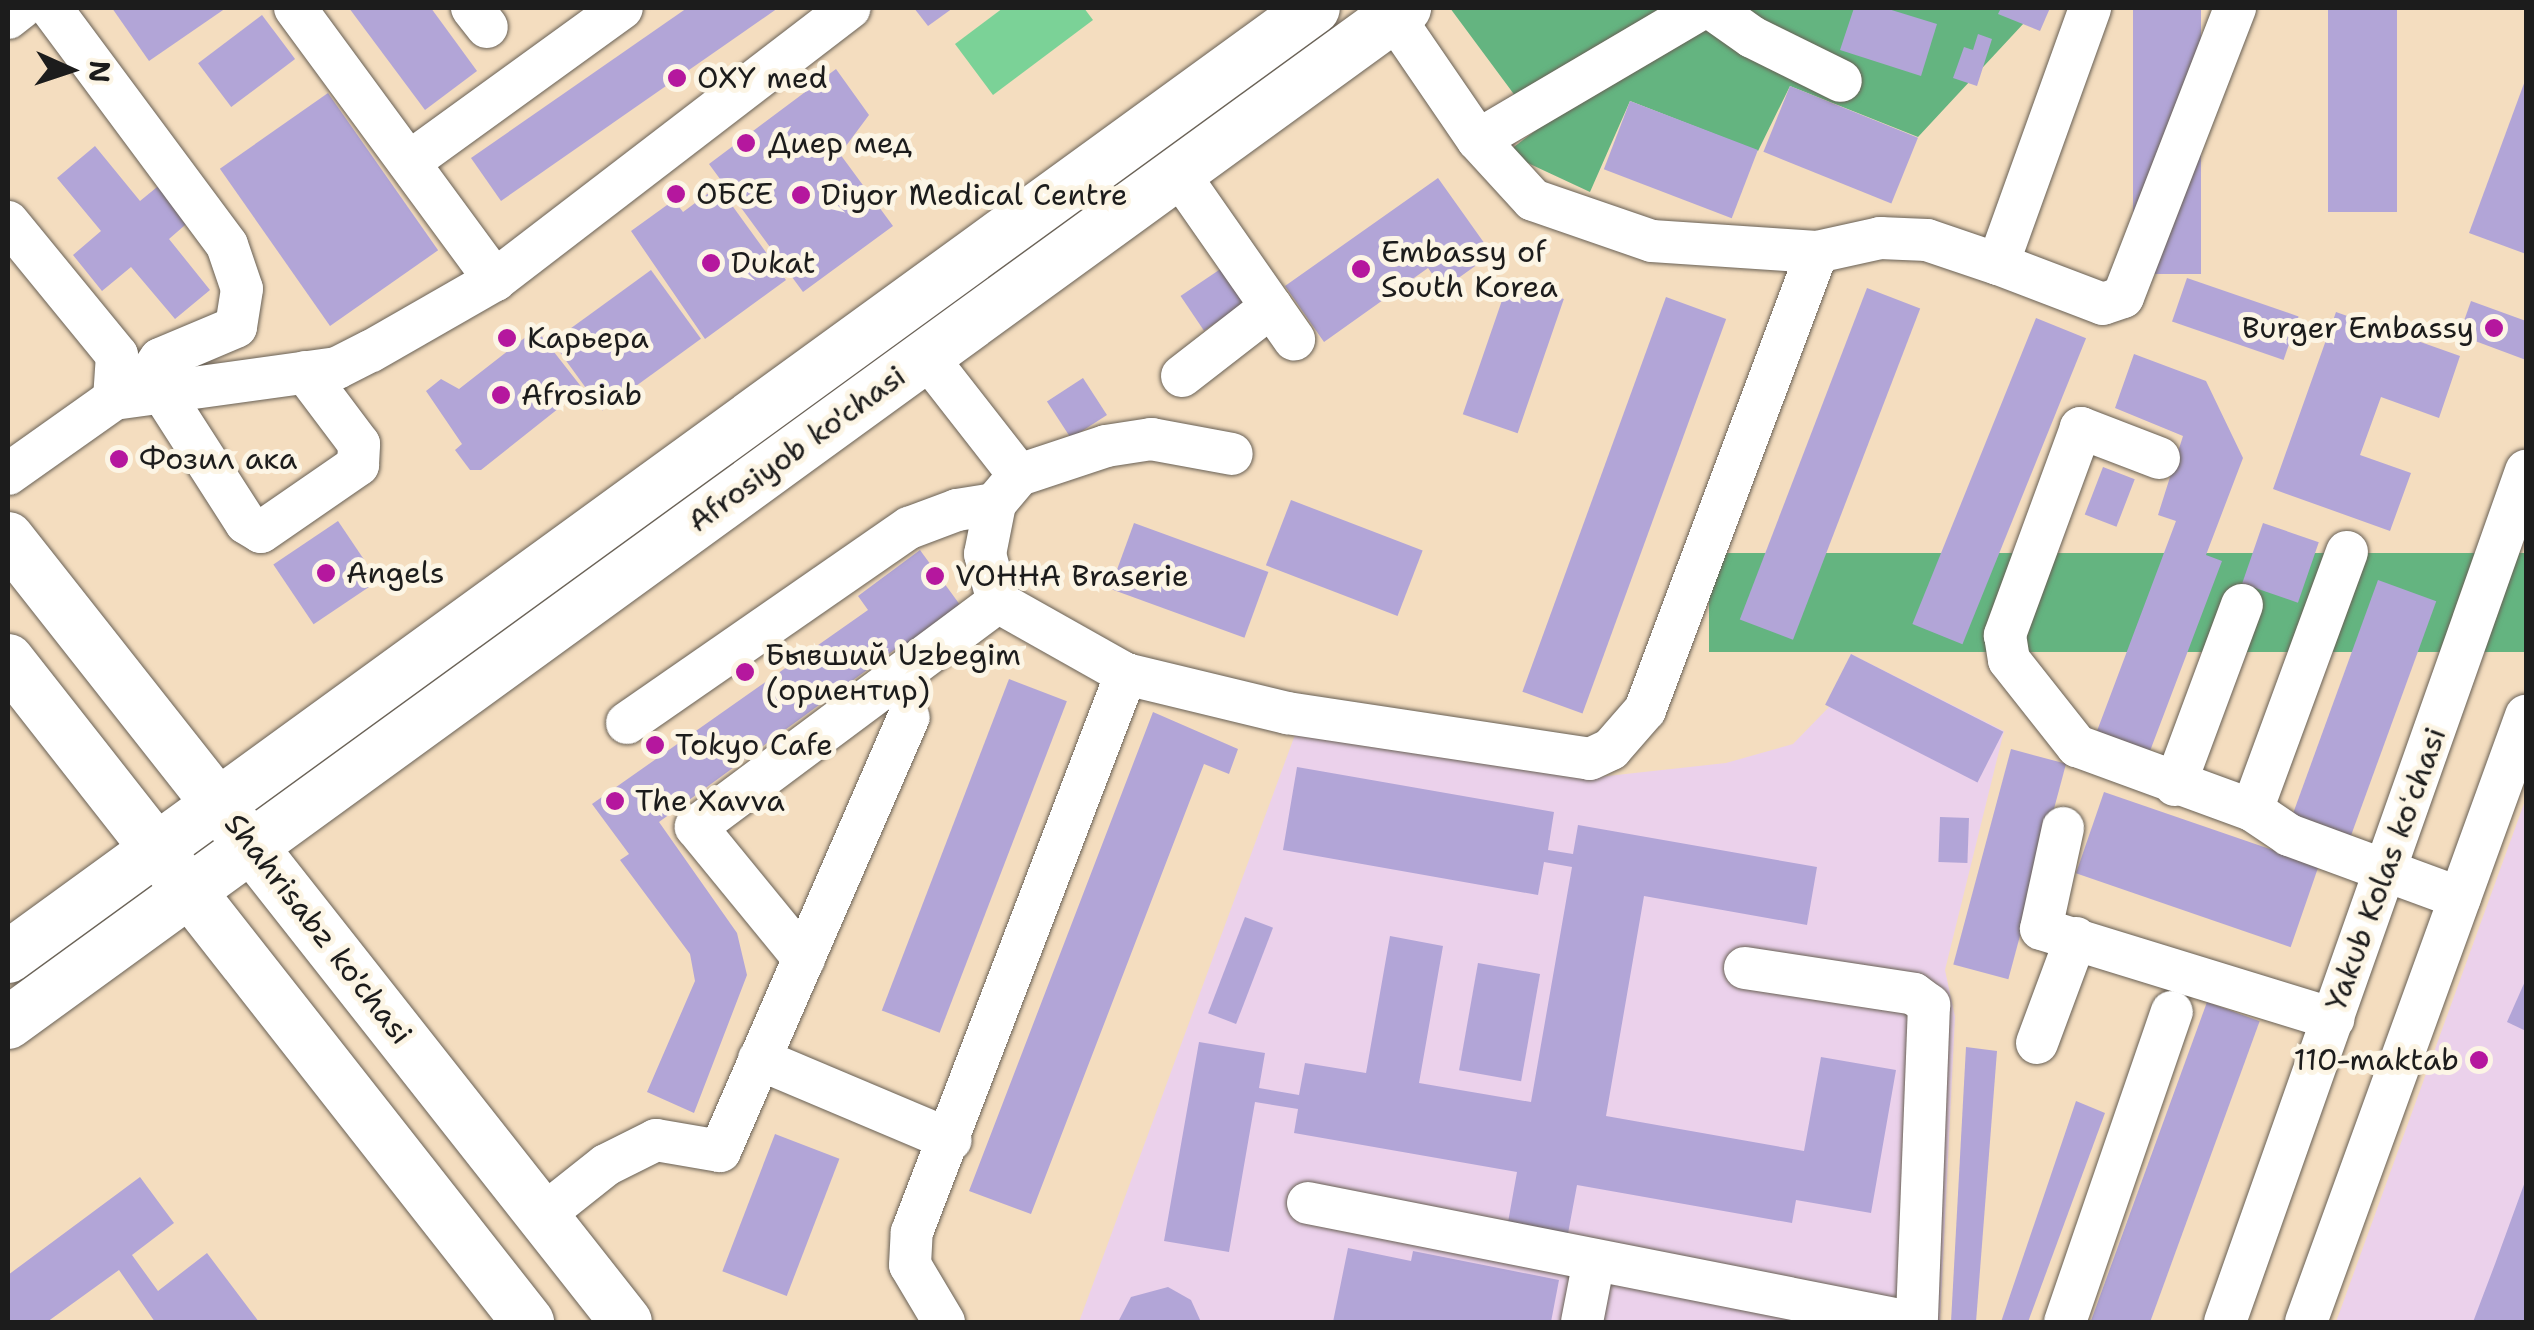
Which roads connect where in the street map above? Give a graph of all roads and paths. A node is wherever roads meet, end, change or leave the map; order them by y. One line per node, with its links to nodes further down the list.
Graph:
1 (21, 8): 12 (street)
2 (51, 8): 24 (street)
3 (296, 8): 15 (street)
4 (622, 8): 15 (street)
5 (850, 8): 20 (street)
6 (1314, 8): 40 (main road, Afrosiyob ko'chasi)
7 (1702, 8): 14 (street)
8 (1711, 8): 13 (street)
9 (2090, 8): 19 (street)
10 (2235, 8): 19 (street)
11 (1399, 12): 14 (street); 16 (main road, Afrosiyob ko'chasi)
12 (8, 18)
13 (1842, 82)
14 (1478, 140): 18 (street)
15 (412, 160): 20 (street)
16 (1178, 174): 21 (main road, Afrosiyob ko'chasi); 23 (street)
17 (8, 222): 24 (street)
18 (1817, 252): 19 (street); 35 (street)
19 (1998, 264)
20 (494, 280): 22 (street)
21 (926, 356): 29 (street); 43 (main road, Afrosiyob ko'chasi)
22 (305, 372): 24 (street); 24 (street)
23 (1182, 376)
24 (137, 393): 28 (street)
25 (1232, 454): 29 (street)
26 (2159, 458): 39 (street)
27 (2526, 472): 45 (street, Yakub Kolas koʻchasi)
28 (8, 474)
29 (1007, 490): 32 (street); 38 (street)
30 (8, 538): 40 (main road, Shahrisabz ko'chasi)
31 (2347, 552): 41 (street)
32 (998, 602): 35 (street); 50 (street)
33 (2242, 606): 39 (street)
34 (8, 660): 44 (main road)
35 (1126, 674): 57 (street)
36 (2526, 716): 47 (street)
37 (910, 717): 50 (street)
38 (627, 723)
39 (2176, 785): 41 (street)
40 (218, 803): 43 (main road, Shahrisabz ko'chasi); 44 (main road, Afrosiyob ko'chasi)
41 (2252, 810): 45 (street)
42 (2063, 828): 48 (street)
43 (252, 846): 46 (main road, Afrosiyob ko'chasi); 59 (main road, Shahrisabz ko'chasi)
44 (156, 849): 46 (main road); 49 (main road, Afrosiyob ko'chasi)
45 (2385, 871): 47 (street); 53 (street, Yakub Kolas koʻchasi)
46 (189, 891): 54 (main road, Afrosiyob ko'chasi); 62 (main road)
47 (2460, 898): 68 (street)
48 (2076, 938): 53 (street); 55 (street)
49 (8, 957)
50 (804, 958): 56 (street)
51 (1745, 968): 61 (street)
52 (2172, 1012): 66 (street)
53 (2332, 1019): 67 (street, Yakub Kolas koʻchasi)
54 (8, 1023)
55 (2036, 1044)
56 (759, 1059): 57 (street); 59 (street)
57 (951, 1140): 64 (street)
58 (1308, 1203): 60 (street)
59 (542, 1216): 63 (main road, Shahrisabz ko'chasi)
60 (1594, 1260): 61 (street); 65 (street)
61 (1895, 1321)
62 (528, 1322)
63 (626, 1322)
64 (944, 1322)
65 (1582, 1322)
66 (2064, 1322)
67 (2224, 1322)
68 (2306, 1322)

